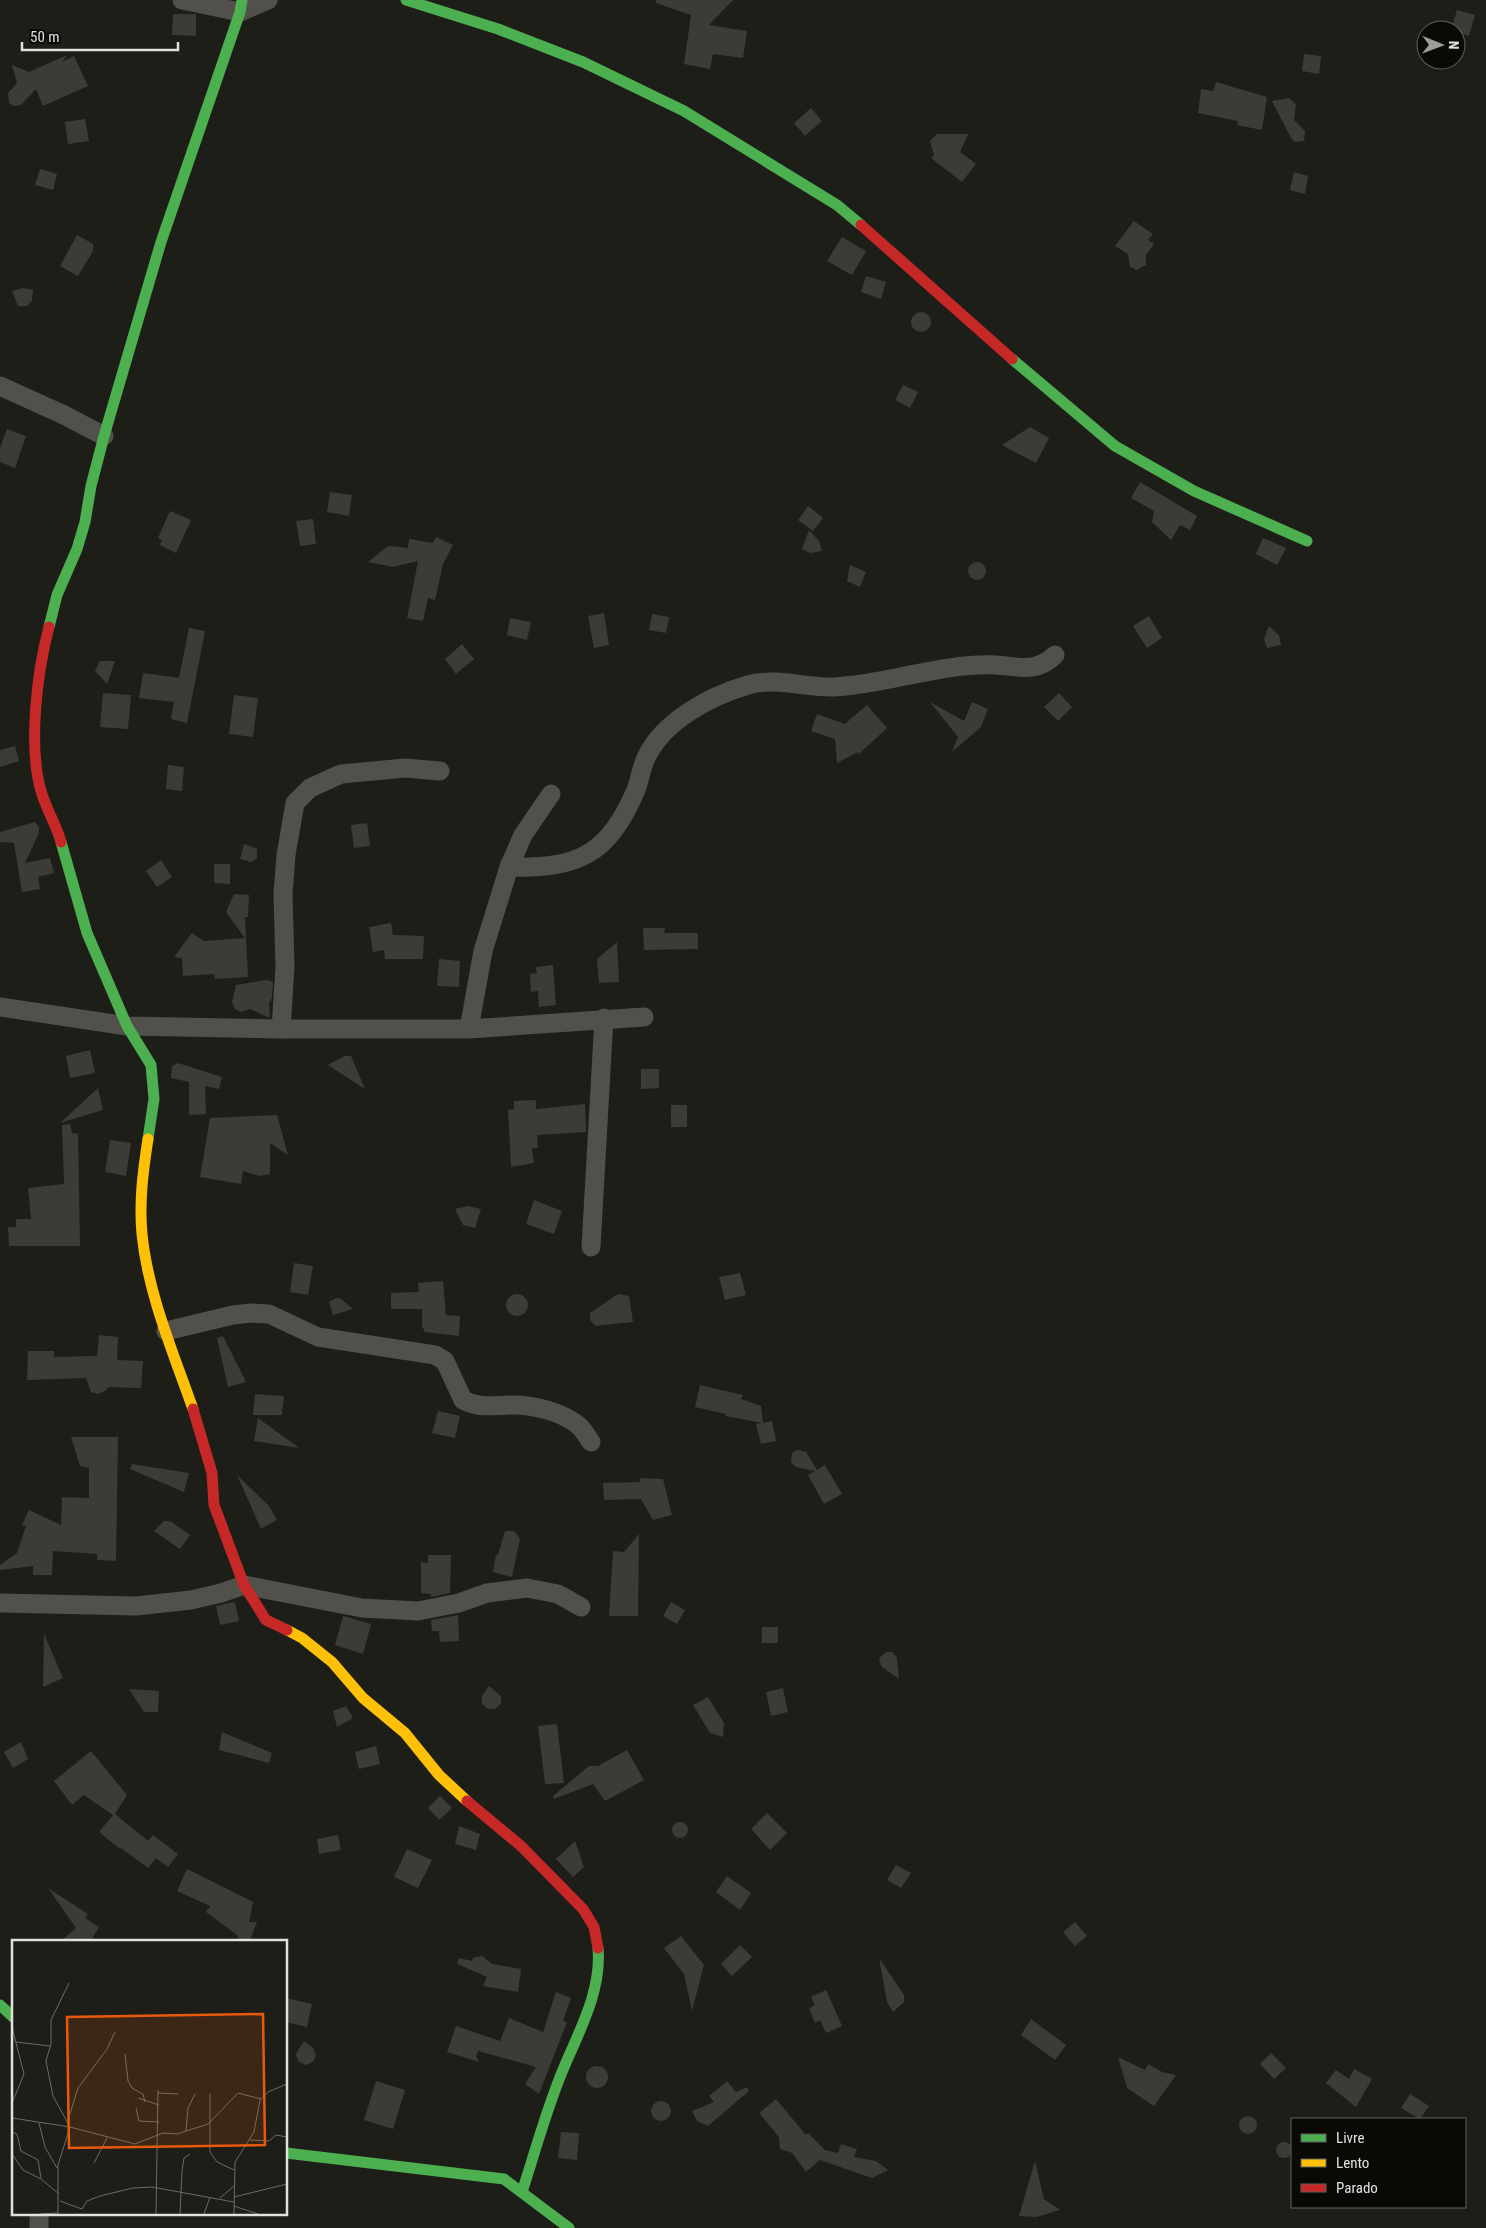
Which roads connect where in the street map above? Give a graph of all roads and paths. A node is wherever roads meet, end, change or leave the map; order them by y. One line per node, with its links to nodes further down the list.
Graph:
1 (182, 0): 4 (street)
2 (268, 0): 4 (street)
3 (406, 0): 7 (street)
4 (241, 6): 6 (street)
5 (0, 386): 6 (street)
6 (104, 436): 15 (street)
7 (1307, 541)
8 (1055, 655): 11 (street)
9 (440, 771): 17 (street)
10 (551, 794): 11 (street)
11 (509, 867): 16 (street)
12 (0, 1006): 15 (street)
13 (644, 1017): 14 (street)
14 (604, 1018): 16 (street); 18 (street)
15 (127, 1026): 17 (street); 19 (street)
16 (468, 1028): 17 (street)
17 (282, 1029)
18 (591, 1246)
19 (166, 1331): 20 (street); 21 (street)
20 (591, 1442)
21 (244, 1585): 22 (street); 23 (street); 27 (street)
22 (0, 1603)
23 (580, 1607)
24 (0, 2006): 25 (street)
25 (12, 2016)
26 (288, 2153): 27 (street)
27 (522, 2192): 28 (street)
28 (569, 2228)

